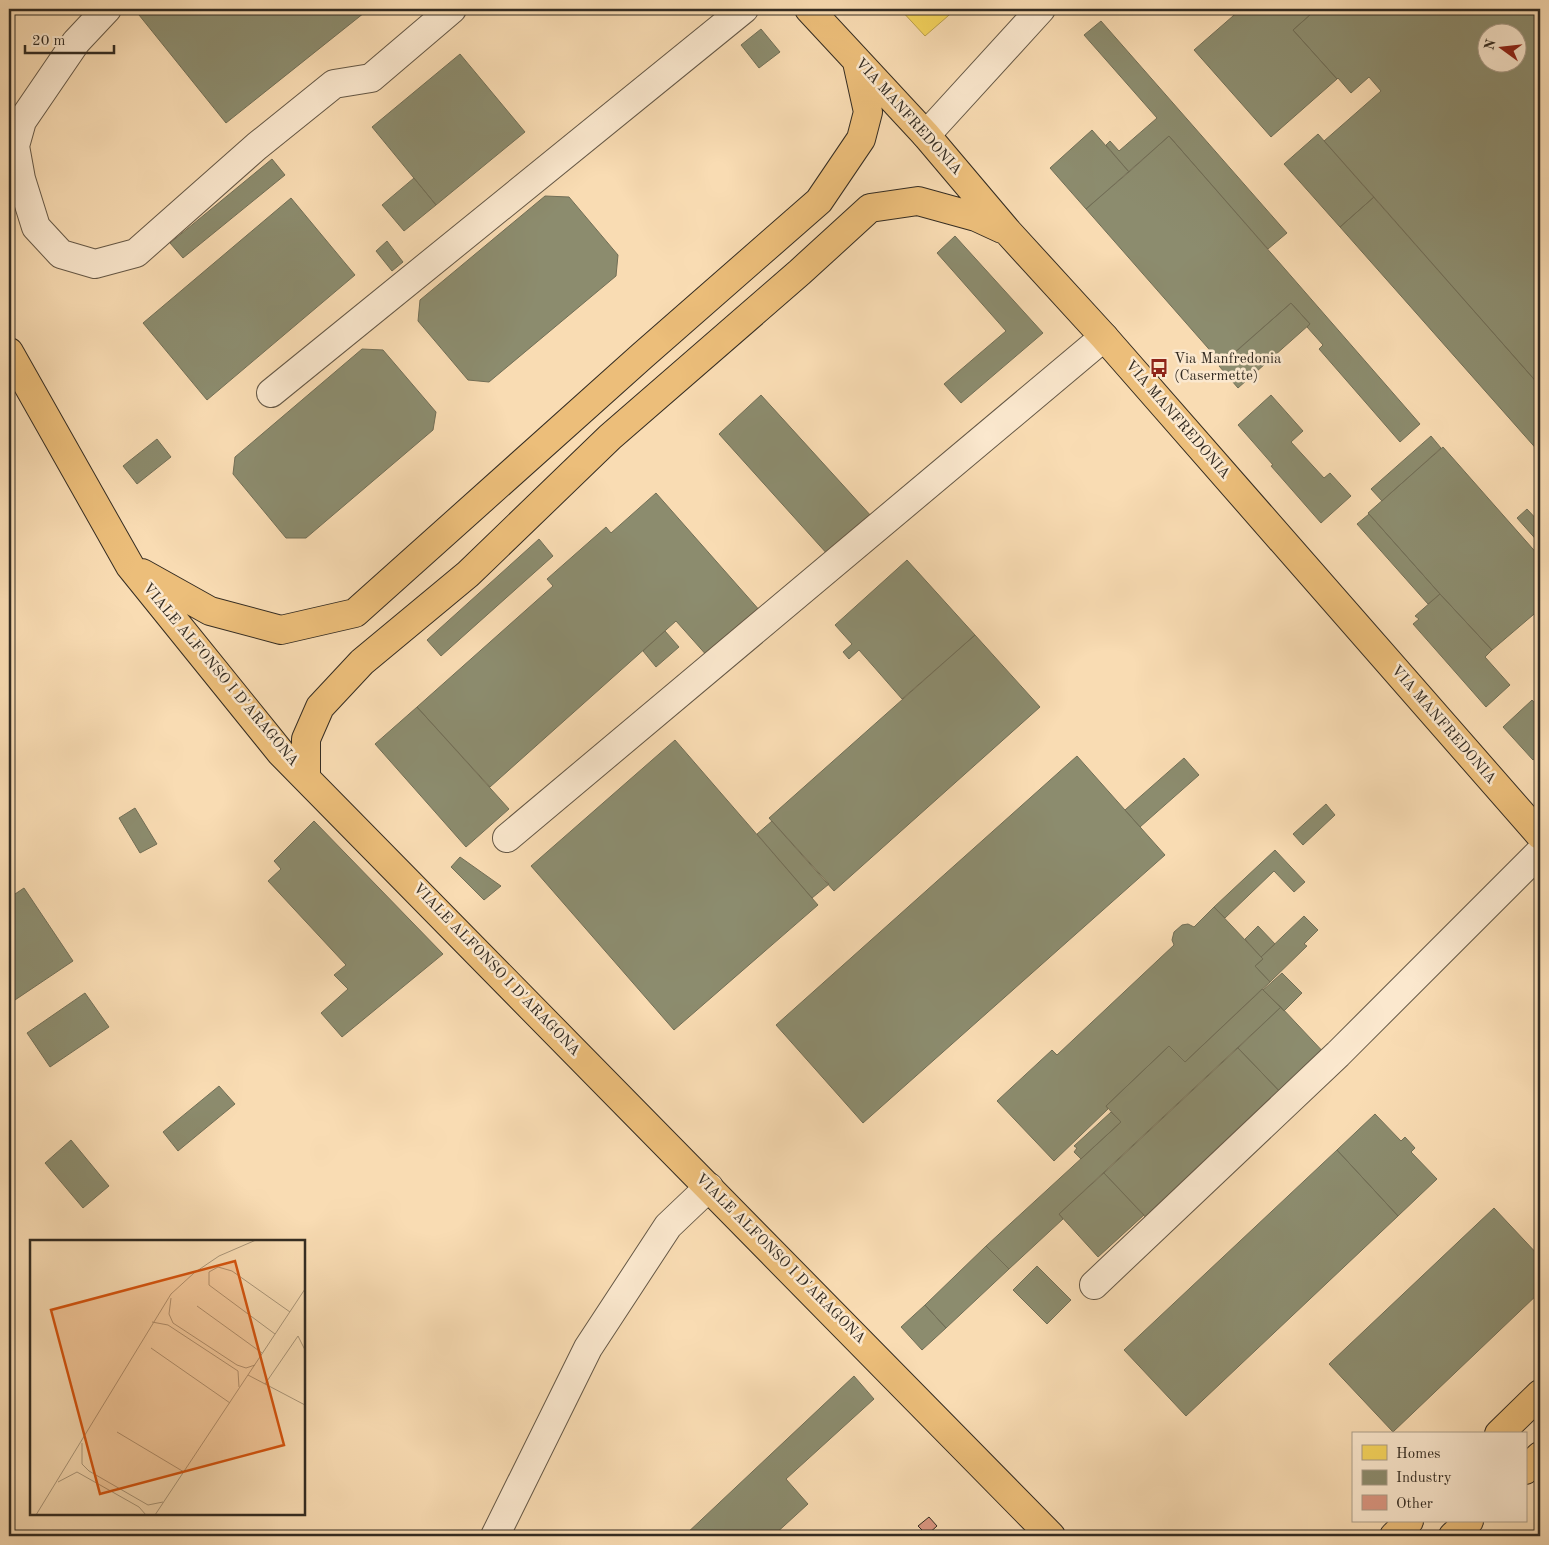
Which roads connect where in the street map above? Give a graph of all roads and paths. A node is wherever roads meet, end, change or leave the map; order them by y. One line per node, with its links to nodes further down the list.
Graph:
1 (107, 9): 2 (street)
2 (452, 9)
3 (744, 9): 11 (street)
4 (809, 9): 6 (main road, VIA MANFREDONIA)
5 (1028, 14): 7 (street)
6 (856, 60): 7 (main road, VIA MANFREDONIA); 12 (main road)
7 (926, 135): 8 (main road, VIA MANFREDONIA)
8 (1008, 232): 9 (main road, VIA MANFREDONIA); 13 (main road)
9 (1104, 337): 14 (main road, VIA MANFREDONIA); 15 (street)
10 (9, 352): 12 (main road, VIALE ALFONSO I D'ARAGONA)
11 (271, 393)
12 (130, 566): 13 (main road, VIALE ALFONSO I D'ARAGONA)
13 (306, 776): 17 (main road, VIALE ALFONSO I D'ARAGONA)
14 (1540, 835)
15 (507, 838)
16 (1540, 852): 18 (street)
17 (709, 1188): 25 (street); 26 (main road, VIALE ALFONSO I D'ARAGONA)
18 (1094, 1286)
19 (1540, 1394): 20 (main road)
20 (1501, 1432)
21 (1540, 1456): 22 (main road)
22 (1526, 1469)
23 (1408, 1522): 27 (main road)
24 (1468, 1522): 28 (main road)
25 (495, 1536)
26 (1051, 1536)
27 (1394, 1536)
28 (1453, 1536)

